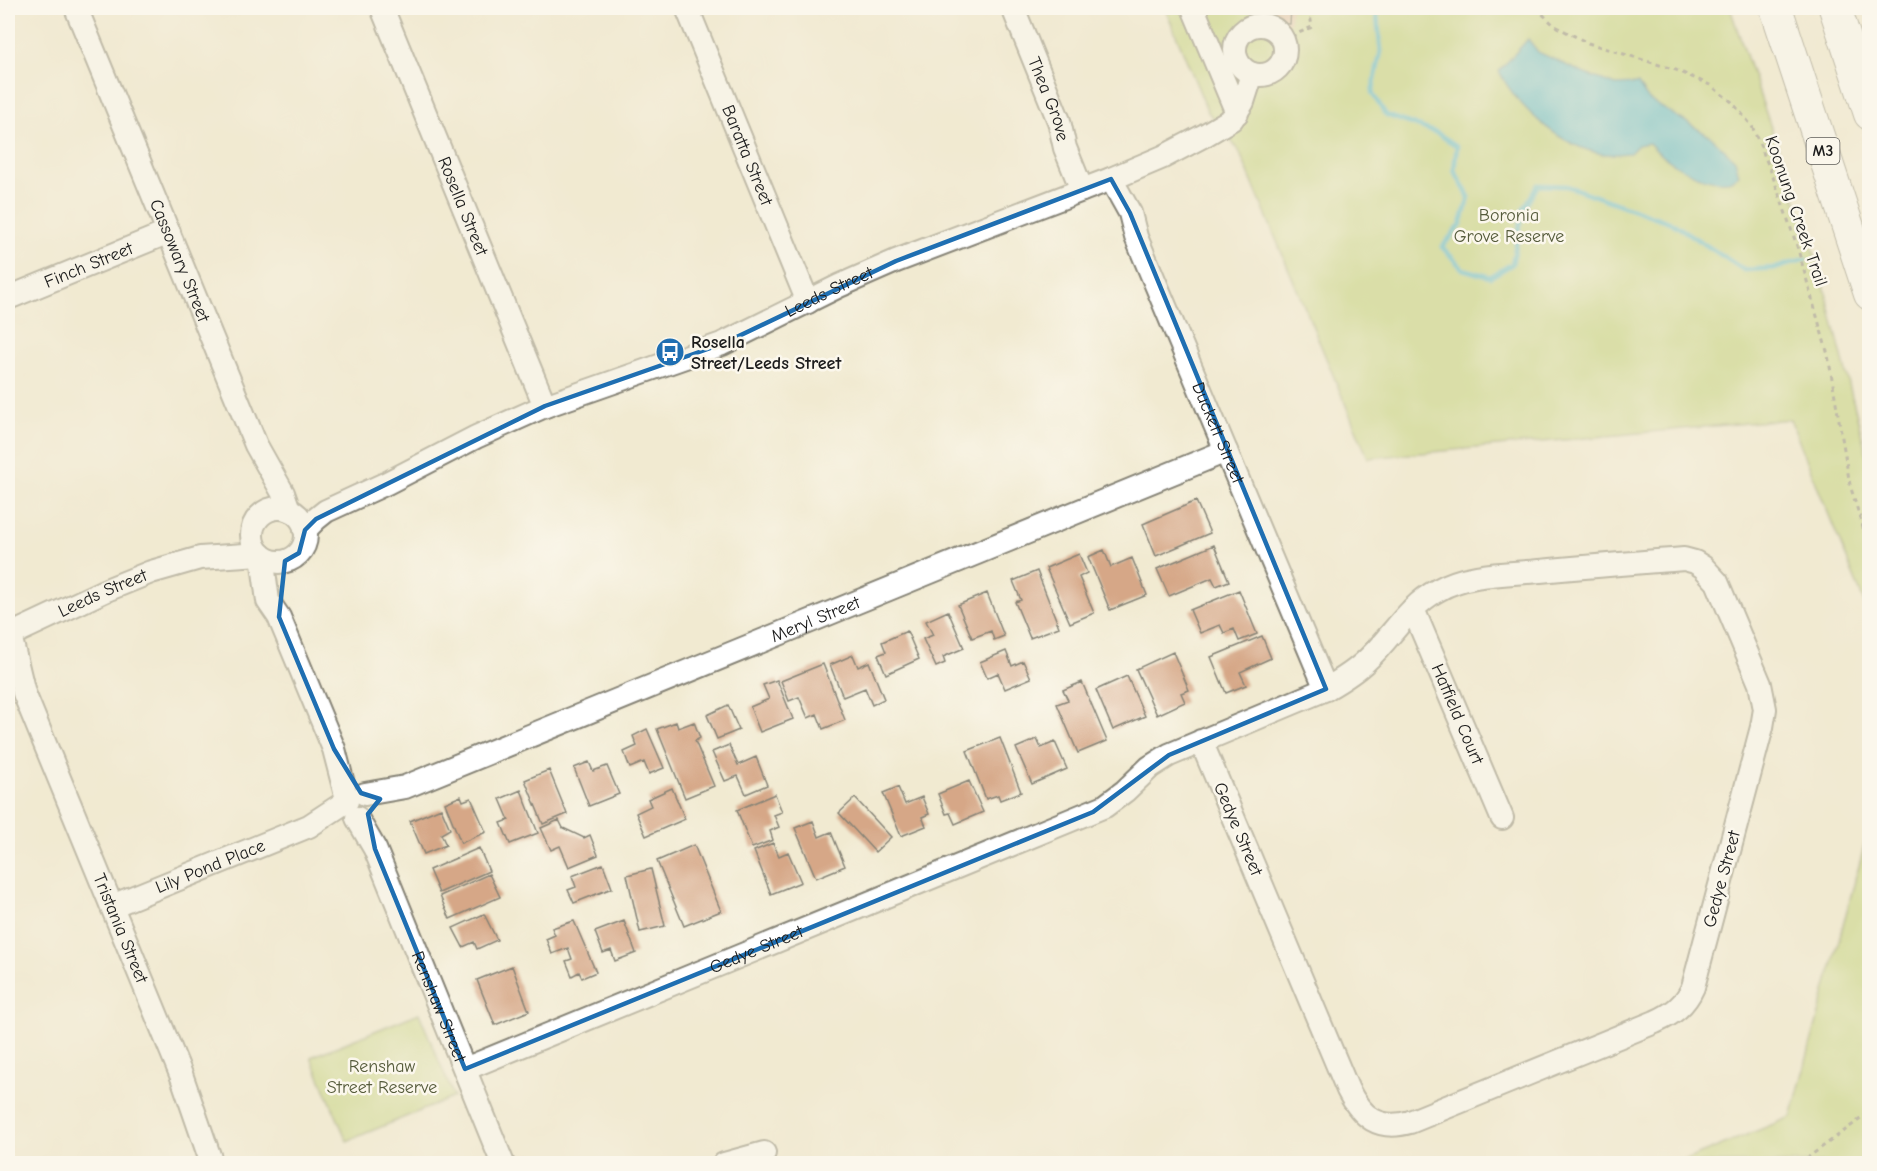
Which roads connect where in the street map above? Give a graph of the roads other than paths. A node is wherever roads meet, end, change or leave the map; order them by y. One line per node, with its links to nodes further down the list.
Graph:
1 (76, 8): 13 (street, Cassowary Street)
2 (382, 8): 17 (street, Rosella Street)
3 (687, 8): 16 (street, Baratta Street)
4 (1013, 8): 12 (street, Thea Grove)
5 (1193, 8): 9 (street)
6 (1776, 8): 14 (highway, M3)
7 (1835, 8): 10 (highway)
8 (1252, 74): 8 (street); 9 (street)
9 (1237, 113): 11 (street, Leeds Street)
10 (1869, 114)
11 (1111, 179): 12 (street, Leeds Street); 19 (street, Duckett Street)
12 (1082, 190): 16 (street, Leeds Street)
13 (169, 232): 15 (street, Finch Street); 18 (street, Cassowary Street)
14 (1869, 294)
15 (8, 298)
16 (808, 302): 17 (street, Leeds Street)
17 (545, 406): 21 (street, Leeds Street)
18 (256, 446): 20 (street); 21 (street, Cassowary Street)
19 (1226, 451): 30 (street, Duckett Street); 33 (street, Meryl Street)
20 (265, 511): 21 (street); 22 (street)
21 (296, 517): 25 (street)
22 (252, 530): 23 (street); 24 (street, Leeds Street)
23 (261, 555): 24 (street, Leeds Street); 25 (street); 27 (street, Renshaw Street)
24 (200, 558): 28 (street, Leeds Street)
25 (285, 561): 27 (street, Renshaw Street)
26 (1413, 609): 30 (street, Gedye Street); 32 (street, Gedye Street); 34 (street, Hatfield Court)
27 (279, 617): 33 (street, Renshaw Street)
28 (9, 636): 31 (street, Tristania Street)
29 (8, 667): 31 (street, Tristania Street)
30 (1326, 689): 32 (street, Gedye Street)
31 (24, 693): 35 (street, Tristania Street)
32 (1201, 741): 36 (street, Gedye Street)
33 (359, 806): 35 (street, Lily Pond Place); 36 (street, Renshaw Street)
34 (1502, 818)
35 (112, 906): 38 (street, Tristania Street)
36 (465, 1069): 39 (street, Renshaw Street)
37 (764, 1153): 40 (street)
38 (212, 1164)
39 (503, 1164)
40 (724, 1164)

